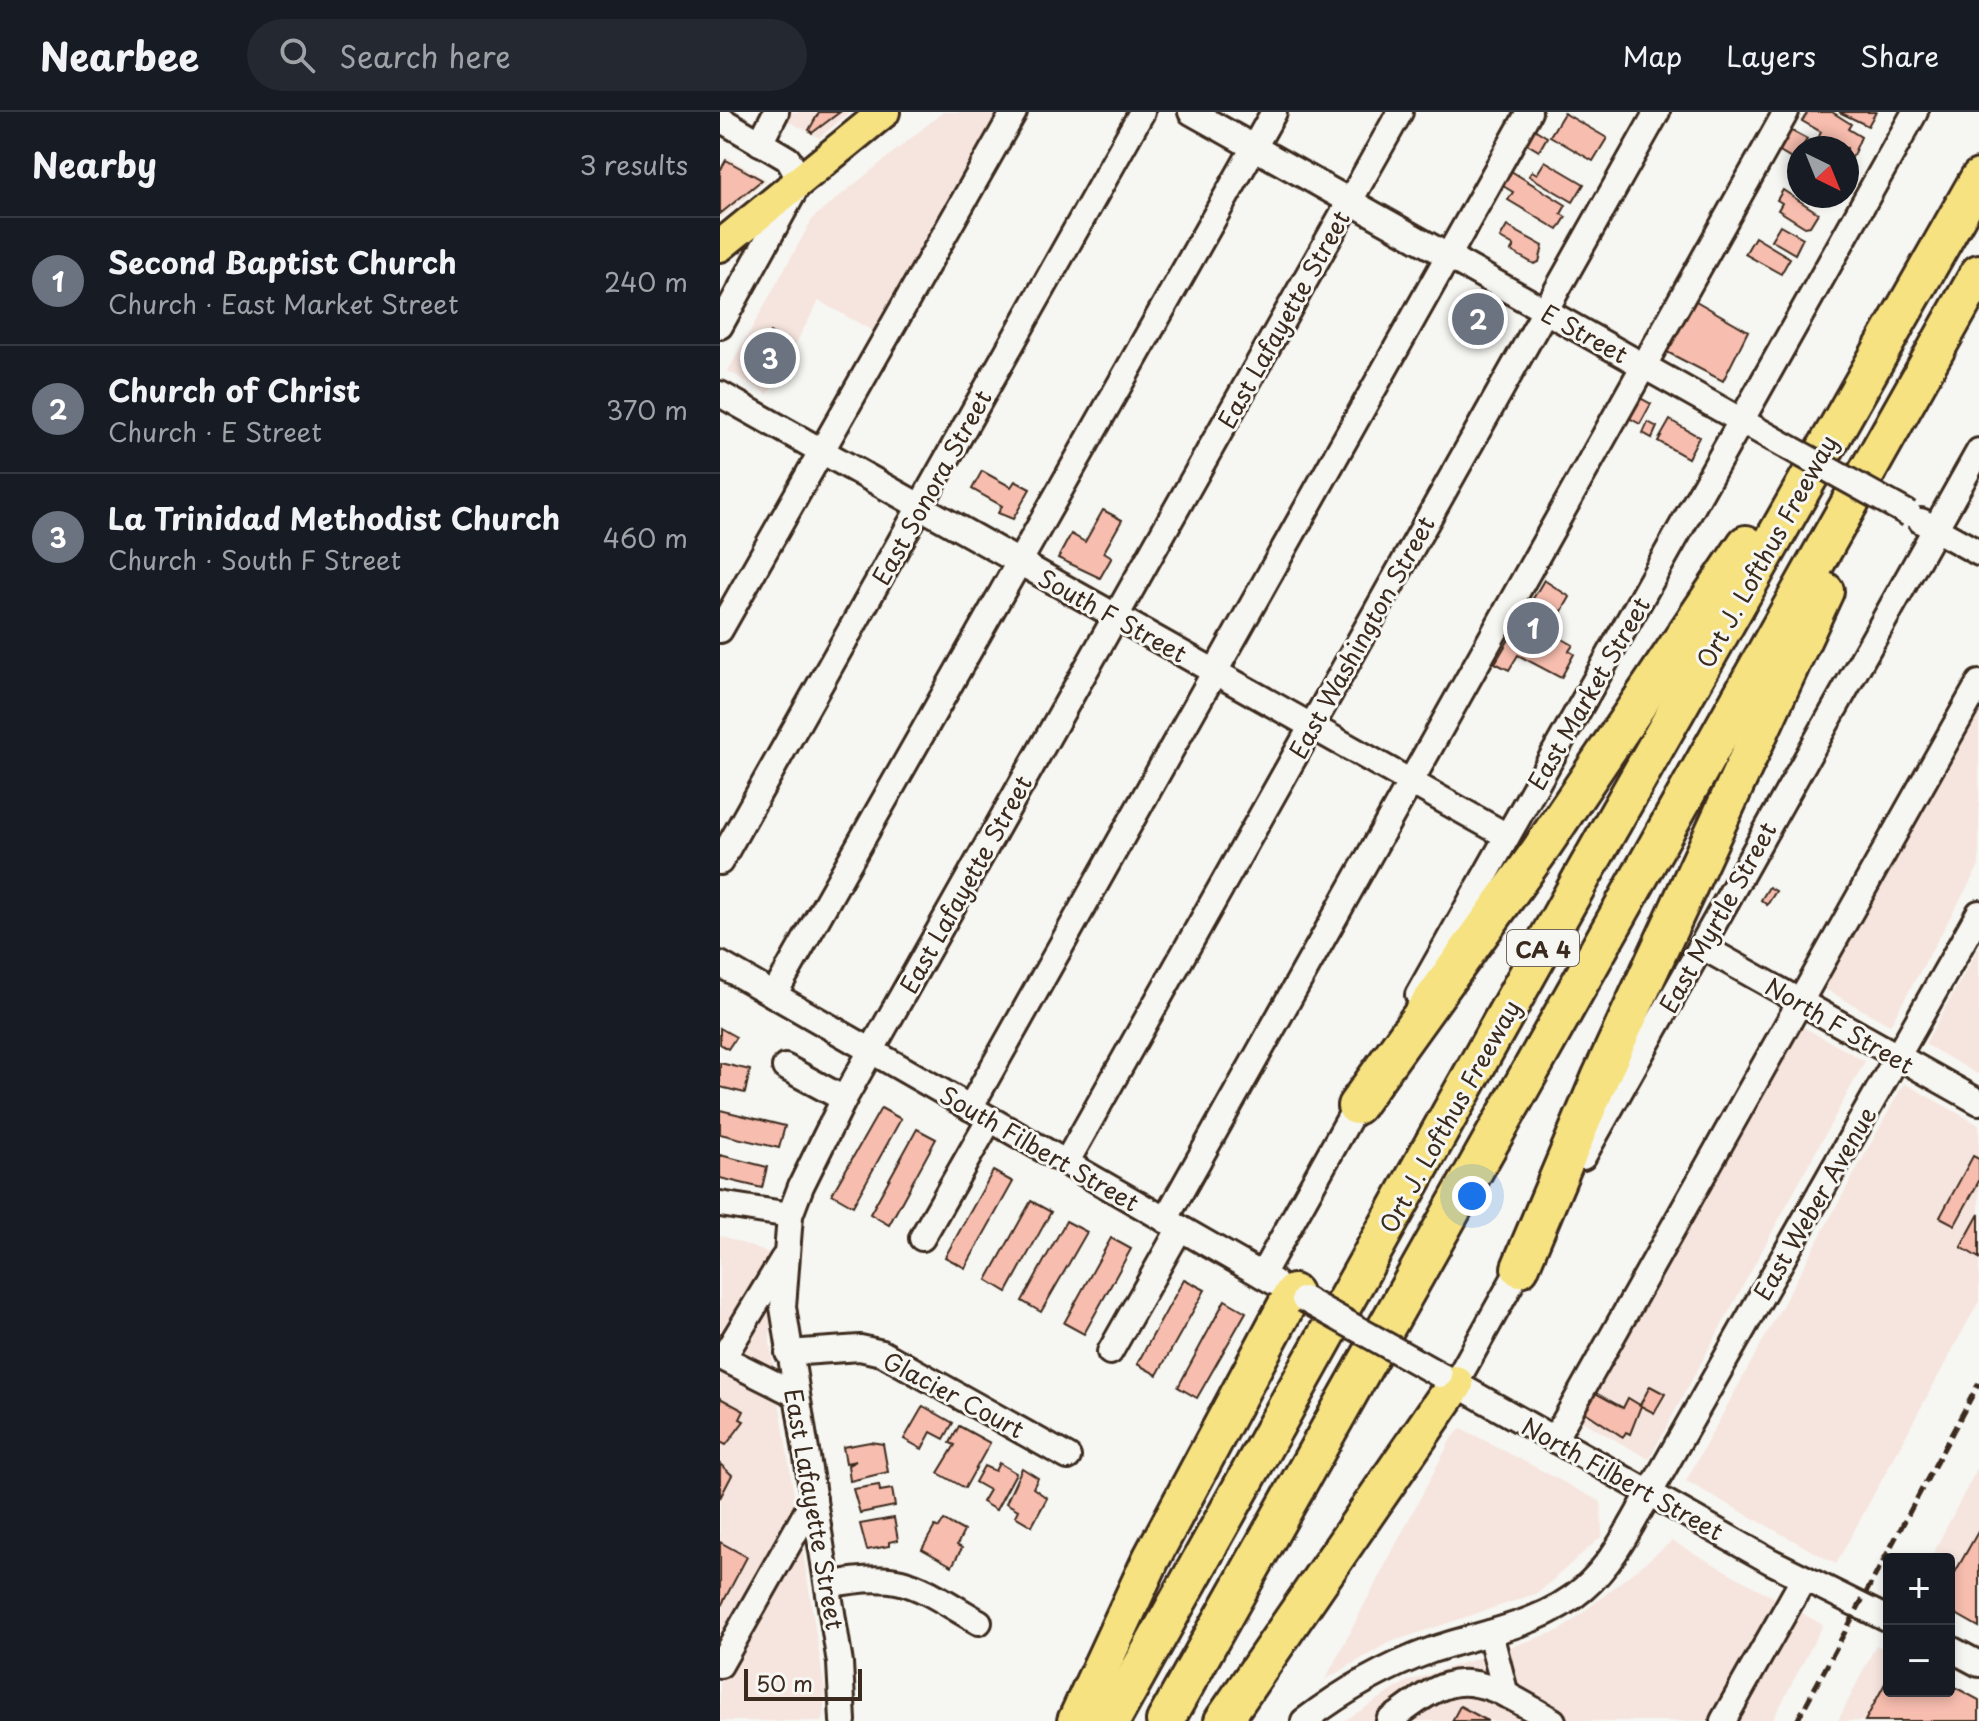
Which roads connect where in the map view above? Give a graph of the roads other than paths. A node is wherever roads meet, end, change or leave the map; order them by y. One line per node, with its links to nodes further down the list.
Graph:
1 (725, 112): 13 (street)
2 (776, 112): 14 (street)
3 (884, 112): 17 (main road)
4 (1014, 112): 29 (street)
5 (1142, 112): 31 (street, East Sonora Street)
6 (1191, 112): 15 (street, E Street)
7 (1274, 112): 15 (street)
8 (1400, 112): 18 (street, East Lafayette Street)
9 (1529, 112): 20 (street)
10 (1657, 112): 22 (street, East Washington Street)
11 (1786, 112): 25 (street)
12 (1915, 112): 28 (street, East Market Street)
13 (720, 120): 14 (street)
14 (760, 143): 17 (street)
15 (1254, 148): 18 (street, E Street); 34 (street)
16 (1979, 178): 23 (highway, Ort J. Lofthus Freeway / CA 4)
17 (800, 181): 19 (main road); 24 (street)
18 (1350, 201): 20 (street, E Street); 35 (street, East Lafayette Street)
19 (720, 246)
20 (1447, 256): 22 (street, E Street); 37 (street)
21 (1979, 273): 26 (highway, Ort J. Lofthus Freeway / CA 4)
22 (1545, 310): 25 (street, E Street); 39 (street, East Washington Street)
23 (1894, 323): 53 (highway); 83 (highway, Ort J. Lofthus Freeway / CA 4)
24 (720, 326)
25 (1644, 366): 28 (street, E Street); 40 (street)
26 (1928, 366): 61 (highway); 84 (highway, Ort J. Lofthus Freeway / CA 4)
27 (720, 394): 29 (street, South F Street)
28 (1743, 421): 32 (street, E Street, bridge); 41 (street, East Market Street)
29 (822, 451): 31 (street, South F Street); 36 (street)
30 (1979, 451): 32 (street, East Myrtle Street)
31 (920, 507): 34 (street, South F Street); 42 (street, East Sonora Street)
32 (1935, 529): 33 (street, E Street); 44 (street, East Myrtle Street)
33 (1979, 553)
34 (1017, 561): 35 (street, South F Street); 46 (street)
35 (1116, 617): 37 (street, South F Street); 48 (street, East Lafayette Street)
36 (720, 630)
37 (1215, 671): 39 (street, South F Street); 54 (street)
38 (1979, 683): 47 (street)
39 (1311, 726): 40 (street, South F Street); 55 (street, East Washington Street)
40 (1410, 781): 41 (street, South F Street); 58 (street)
41 (1507, 836): 53 (street, East Market Street)
42 (720, 862)
43 (1979, 913): 49 (street, East Weber Avenue)
44 (1701, 946): 47 (street, North F Street); 61 (street, East Myrtle Street)
45 (720, 964): 46 (street, South Filbert Street)
46 (774, 995): 48 (street, South Filbert Street)
47 (1800, 1002): 49 (street, North F Street); 68 (street)
48 (871, 1051): 51 (street, East Lafayette Street); 54 (street, South Filbert Street)
49 (1897, 1057): 52 (street, North F Street); 70 (street, East Weber Avenue)
50 (785, 1067): 51 (street)
51 (844, 1099): 57 (street, East Lafayette Street)
52 (1979, 1102)
53 (1356, 1106): 62 (street, East Market Street)
54 (980, 1113): 55 (street, South Filbert Street); 59 (street)
55 (1066, 1163): 58 (street, South Filbert Street)
56 (720, 1204): 57 (street)
57 (790, 1215): 60 (street, East Lafayette Street)
58 (1173, 1224): 62 (street, South Filbert Street); 64 (street)
59 (922, 1238)
60 (786, 1254): 65 (street, East Lafayette Street); 67 (street)
61 (1520, 1268): 66 (street, East Myrtle Street)
62 (1286, 1289): 63 (street, South Filbert Street, bridge); 82 (highway)
63 (1360, 1331): 66 (street, North Filbert Street, bridge)
64 (1110, 1352)
65 (788, 1353): 67 (street, East Lafayette Street); 69 (street, Glacier Court)
66 (1448, 1379): 68 (street, North Filbert Street); 85 (highway)
67 (795, 1394): 71 (street, East Lafayette Street)
68 (1554, 1440): 70 (street, North Filbert Street)
69 (1068, 1457)
70 (1649, 1494): 72 (street, North Filbert Street); 76 (street)
71 (814, 1499): 73 (street, East Lafayette Street); 79 (street)
72 (1804, 1578): 74 (street, North Filbert Street); 89 (street)
73 (829, 1585): 75 (street); 81 (street, East Lafayette Street)
74 (1883, 1617)
75 (979, 1622)
76 (1490, 1633): 80 (street); 86 (street)
77 (1955, 1651): 78 (street)
78 (1979, 1664)
79 (720, 1665)
80 (1506, 1695): 87 (street); 88 (street)
81 (843, 1721)
82 (1076, 1721)
83 (1111, 1721)
84 (1165, 1721)
85 (1223, 1721)
86 (1304, 1721)
87 (1389, 1721)
88 (1553, 1721)
89 (1723, 1721)

